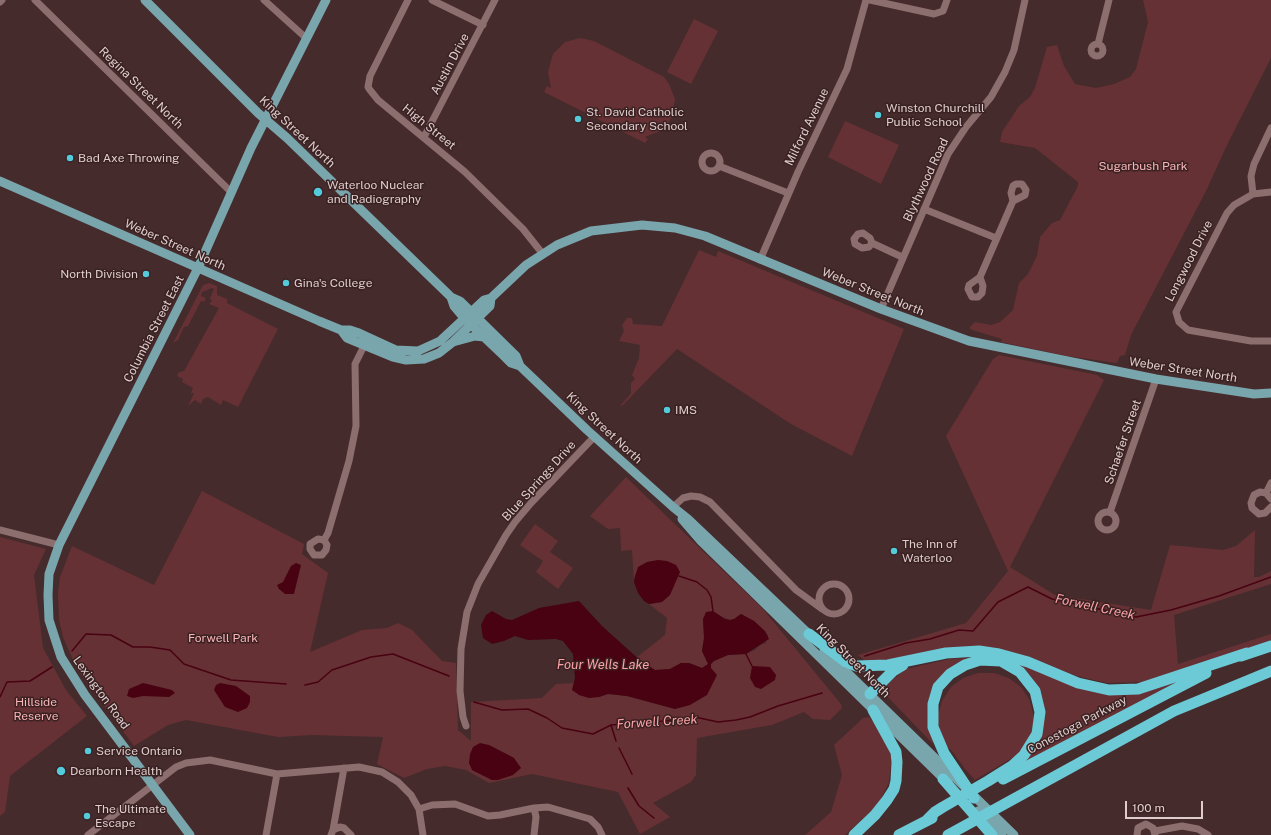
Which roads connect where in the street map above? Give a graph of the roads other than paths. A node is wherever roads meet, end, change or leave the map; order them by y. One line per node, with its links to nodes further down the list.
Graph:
1 (2, 0): 14 (street)
2 (35, 0): 23 (street, Regina Street North)
3 (145, 0): 18 (main road, King Street North)
4 (264, 0): 16 (street)
5 (326, 0): 16 (main road, Columbia Street East)
6 (408, 0): 20 (street, High Street)
7 (432, 0): 15 (street)
8 (495, 0): 15 (street, Austin Drive)
9 (866, 0): 25 (street, Milford Avenue)
10 (870, 0): 11 (street)
11 (947, 0)
12 (1025, 0): 28 (street, Blythwood Road)
13 (1109, 0): 17 (street)
14 (0, 2)
15 (482, 25): 20 (street, Austin Drive)
16 (306, 38): 18 (main road, Columbia Street East)
17 (1098, 44)
18 (265, 120): 23 (main road, Columbia Street East); 37 (main road, King Street North)
19 (1271, 128): 26 (street)
20 (424, 137): 31 (street, High Street)
21 (719, 166): 25 (street)
22 (0, 181): 34 (main road, Weber Street North)
23 (231, 192): 34 (main road, Columbia Street East)
24 (1271, 192): 26 (street, Longwood Drive)
25 (788, 193): 33 (street, Milford Avenue)
26 (1253, 194): 39 (street, Longwood Drive)
27 (1013, 201): 29 (street)
28 (924, 208): 29 (street); 32 (street, Blythwood Road)
29 (996, 238): 35 (street)
30 (872, 243): 32 (street)
31 (542, 253): 33 (main road, Weber Street North); 37 (main road, Weber Street North)
32 (902, 257): 36 (street, Blythwood Road)
33 (760, 260): 36 (main road, Weber Street North)
34 (198, 268): 40 (main road, Weber Street North); 53 (main road, Columbia Street East)
35 (980, 276)
36 (881, 309): 43 (main road, Weber Street North)
37 (471, 319): 38 (main road, King Street North); 40 (main road, Weber Street North); 41 (main road, Weber Street North); 42 (main road, King Street North)
38 (484, 337): 41 (main road); 42 (main road, King Street North)
39 (1271, 341)
40 (366, 342): 41 (main road, Weber Street North); 52 (street)
41 (453, 342)
42 (520, 366): 45 (main road, King Street North)
43 (1156, 379): 44 (main road, Weber Street North); 50 (street, Schaefer Street)
44 (1271, 393)
45 (595, 436): 48 (main road, King Street North); 62 (street, Blue Springs Drive)
46 (1271, 483): 47 (street)
47 (1268, 496): 49 (street)
48 (672, 507): 54 (street); 55 (main road, King Street North); 61 (main road, King Street North)
49 (1271, 507)
50 (1110, 512)
51 (0, 530): 53 (street)
52 (324, 540)
53 (59, 545): 67 (main road, Lexington Road)
54 (822, 609): 54 (street)
55 (809, 634): 58 (highway); 60 (main road, King Street North)
56 (1271, 646): 57 (highway, Conestoga Parkway)
57 (1247, 653): 58 (highway); 66 (highway, Conestoga Parkway)
58 (921, 658): 60 (highway)
59 (1271, 671): 72 (highway)
60 (870, 694): 68 (main road, King Street North)
61 (873, 710): 65 (main road, King Street North); 81 (highway)
62 (466, 726)
63 (344, 768): 64 (street); 70 (street); 71 (street)
64 (277, 774): 67 (street); 76 (street)
65 (943, 779): 83 (highway); 84 (main road, King Street North)
66 (989, 783): 68 (highway); 82 (highway)
67 (153, 784): 74 (street); 75 (main road, Lexington Road)
68 (974, 798): 85 (main road, King Street North)
69 (534, 808): 70 (street); 79 (street); 80 (street)
70 (419, 809): 78 (street)
71 (332, 833): 77 (street)
72 (957, 833)
73 (1155, 833): 86 (street); 87 (street)
74 (88, 835)
75 (190, 835)
76 (266, 835)
77 (351, 835)
78 (423, 835)
79 (534, 835)
80 (602, 835)
81 (854, 835)
82 (899, 835)
83 (992, 835)
84 (1002, 835)
85 (1014, 835)
86 (1137, 835)
87 (1208, 835)

